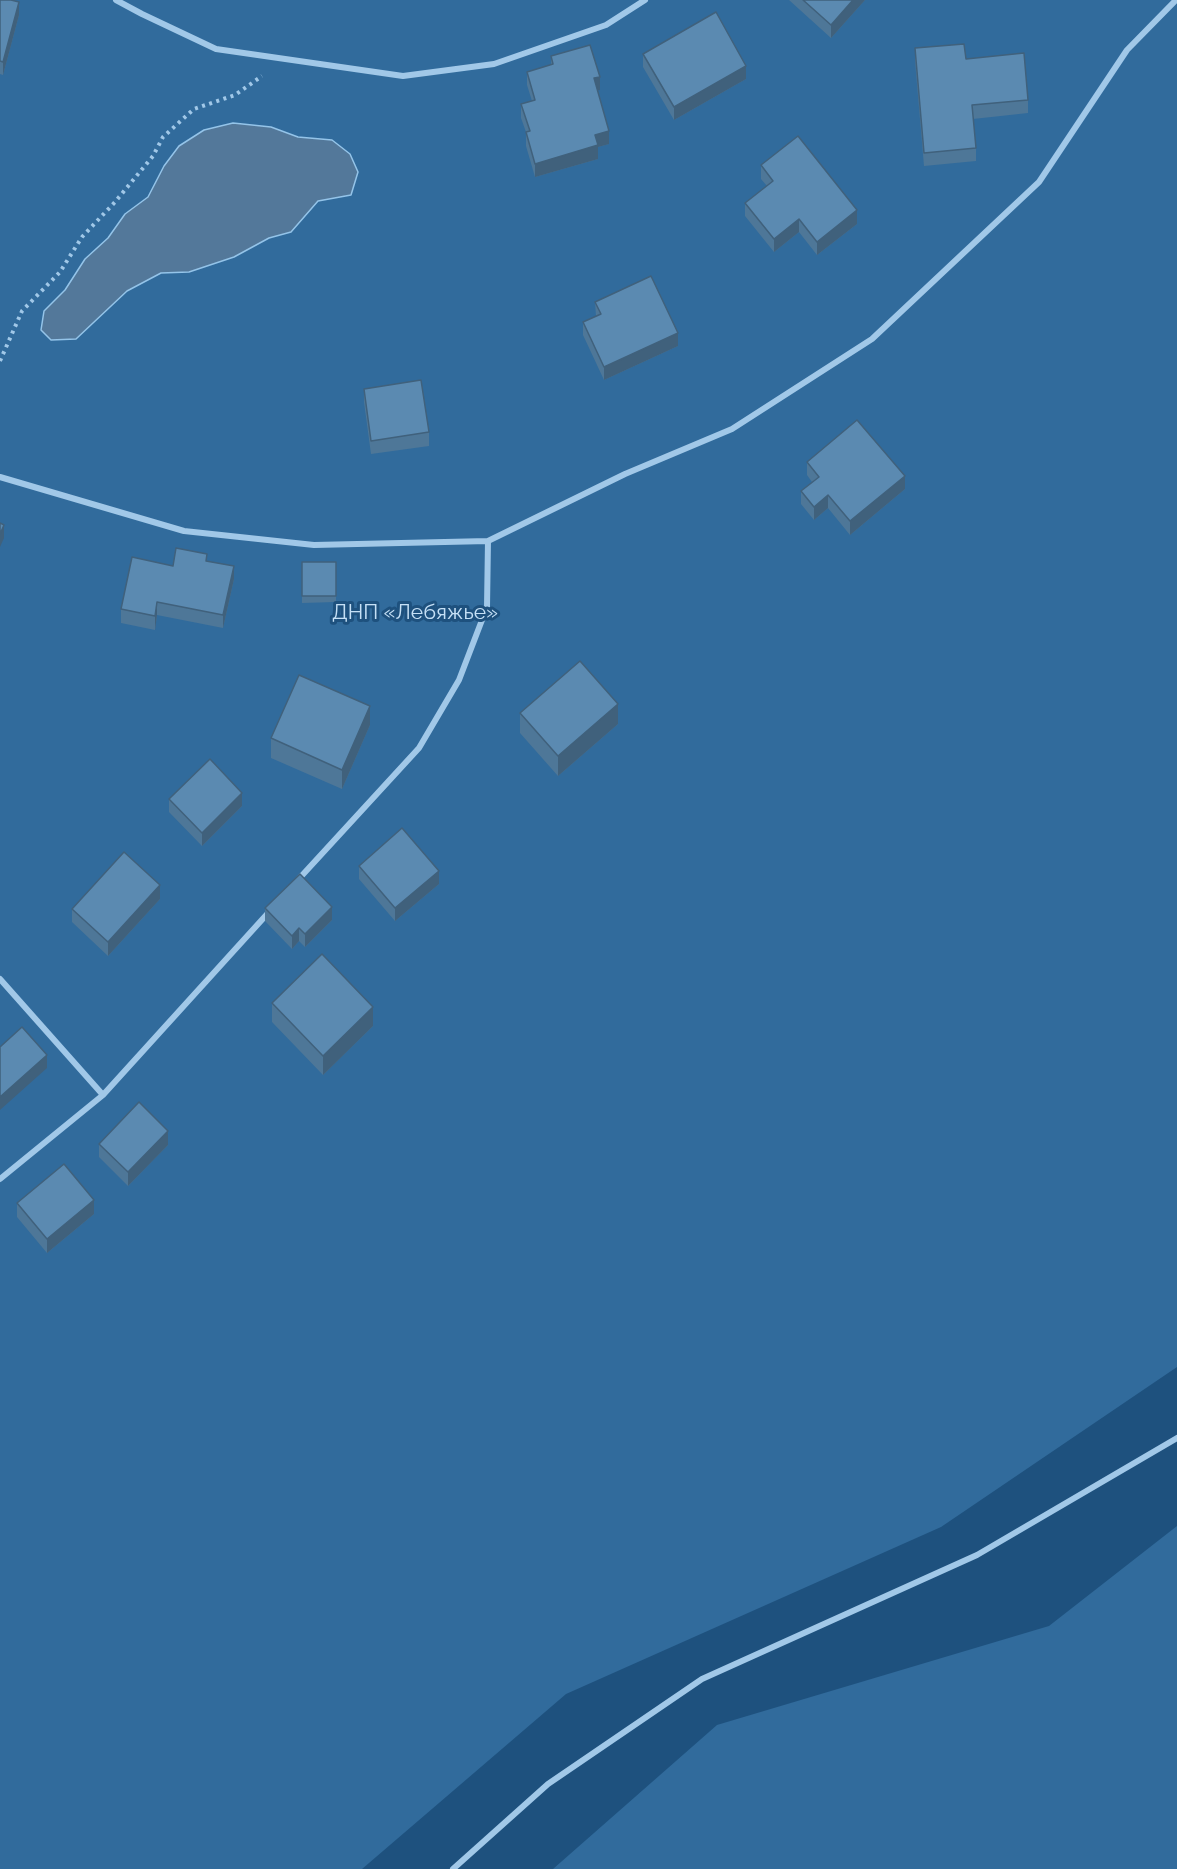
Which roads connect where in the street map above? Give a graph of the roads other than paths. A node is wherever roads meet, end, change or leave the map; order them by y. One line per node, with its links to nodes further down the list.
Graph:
1 (116, 0): 2 (street)
2 (645, 0)
3 (1176, 0): 5 (street)
4 (0, 477): 5 (street)
5 (488, 540): 6 (street)
6 (293, 887)
7 (277, 904): 9 (street)
8 (0, 979): 9 (street)
9 (103, 1095): 10 (street)
10 (0, 1179)
11 (1177, 1438): 12 (street)
12 (453, 1869)

